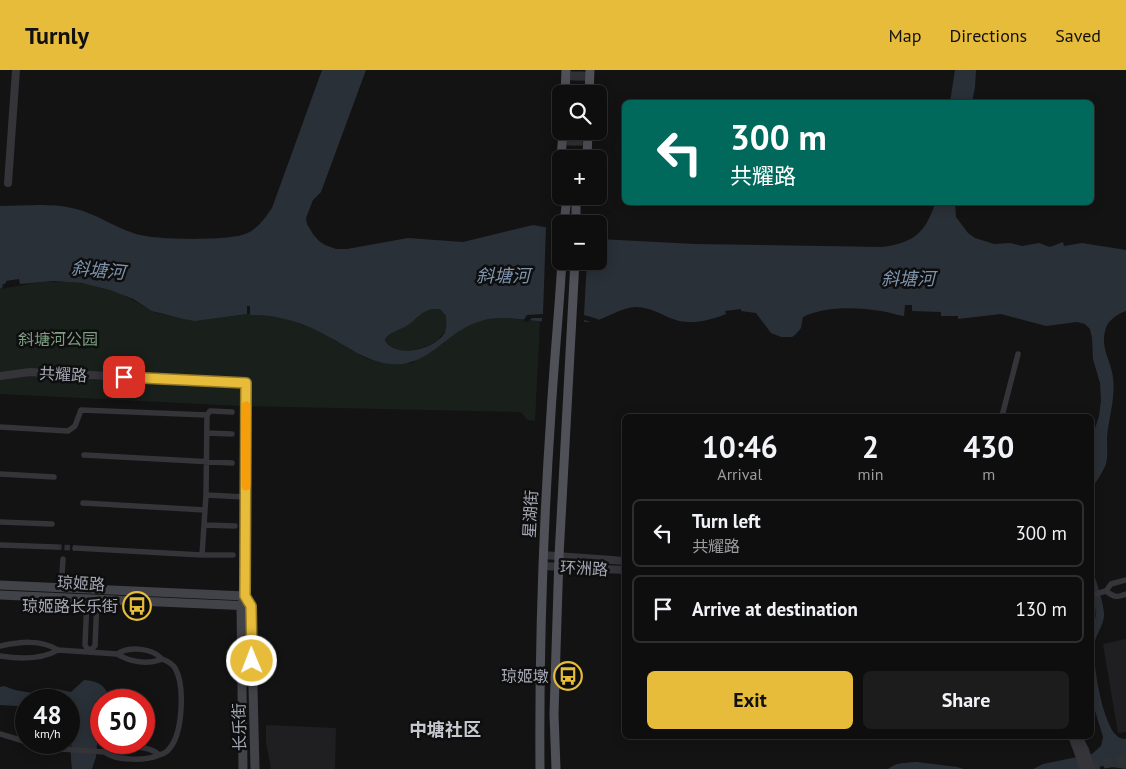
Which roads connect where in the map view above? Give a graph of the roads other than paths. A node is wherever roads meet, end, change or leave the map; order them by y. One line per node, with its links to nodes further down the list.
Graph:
1 (16, 70): 6 (street)
2 (566, 70): 4 (main road)
3 (590, 70): 5 (main road)
4 (565, 85)
5 (590, 85)
6 (8, 183)
7 (561, 270): 36 (main road, 星湖街)
8 (574, 270): 37 (main road, 星湖街)
9 (1018, 354): 13 (street)
10 (0, 376): 11 (street, 共耀路)
11 (246, 383): 24 (street, 长乐街)
12 (232, 412): 14 (street)
13 (1003, 414)
14 (207, 415): 15 (street); 16 (street)
15 (0, 427)
16 (207, 433): 17 (street); 19 (street)
17 (232, 434)
18 (84, 455): 19 (street)
19 (206, 462): 20 (street); 23 (street)
20 (232, 462)
21 (0, 474): 22 (street)
22 (54, 477)
23 (206, 495): 24 (street); 26 (street)
24 (246, 498): 50 (street, 长乐街)
25 (82, 503): 26 (street)
26 (205, 510): 29 (street)
27 (0, 522): 28 (street)
28 (52, 524)
29 (204, 525): 30 (street); 34 (street)
30 (235, 526)
31 (0, 544): 32 (street)
32 (56, 548)
33 (75, 548): 34 (street)
34 (202, 555): 35 (street)
35 (233, 555)
36 (543, 555): 37 (street, 环洲路); 40 (main road, 星湖街)
37 (559, 556): 39 (street, 环洲路); 41 (main road, 星湖街)
38 (63, 559): 45 (street)
39 (622, 561)
40 (543, 566): 41 (street, 环洲路); 71 (main road, 星湖街)
41 (558, 566): 42 (street, 环洲路); 72 (main road, 星湖街)
42 (622, 570)
43 (1126, 580): 46 (street)
44 (0, 585): 45 (main road, 琼姬路)
45 (61, 588): 50 (main road, 琼姬路)
46 (1104, 592): 47 (street); 48 (street)
47 (1094, 594)
48 (1126, 594)
49 (0, 595): 51 (main road, 琼姬路)
50 (245, 596): 53 (main road, 长乐街); 54 (main road, 长乐街)
51 (87, 599): 52 (main road, 琼姬路); 57 (street)
52 (97, 599): 53 (main road, 琼姬路); 57 (street)
53 (241, 606): 54 (main road, 琼姬路); 69 (main road, 长乐街)
54 (251, 606): 70 (main road, 长乐街)
55 (0, 646): 56 (street)
56 (58, 650): 57 (street); 59 (street)
57 (89, 651): 58 (street)
58 (117, 654): 60 (street); 60 (street)
59 (0, 656)
60 (162, 659): 68 (street)
61 (0, 734): 64 (street)
62 (1074, 739): 65 (street)
63 (1079, 739): 65 (street)
64 (90, 751)
65 (1082, 751): 73 (street, bridge); 74 (street, bridge)
66 (155, 752): 68 (street)
67 (107, 754): 68 (street)
68 (160, 755)
69 (243, 769)
70 (255, 769)
71 (540, 769)
72 (556, 769)
73 (1084, 769)
74 (1091, 769)

